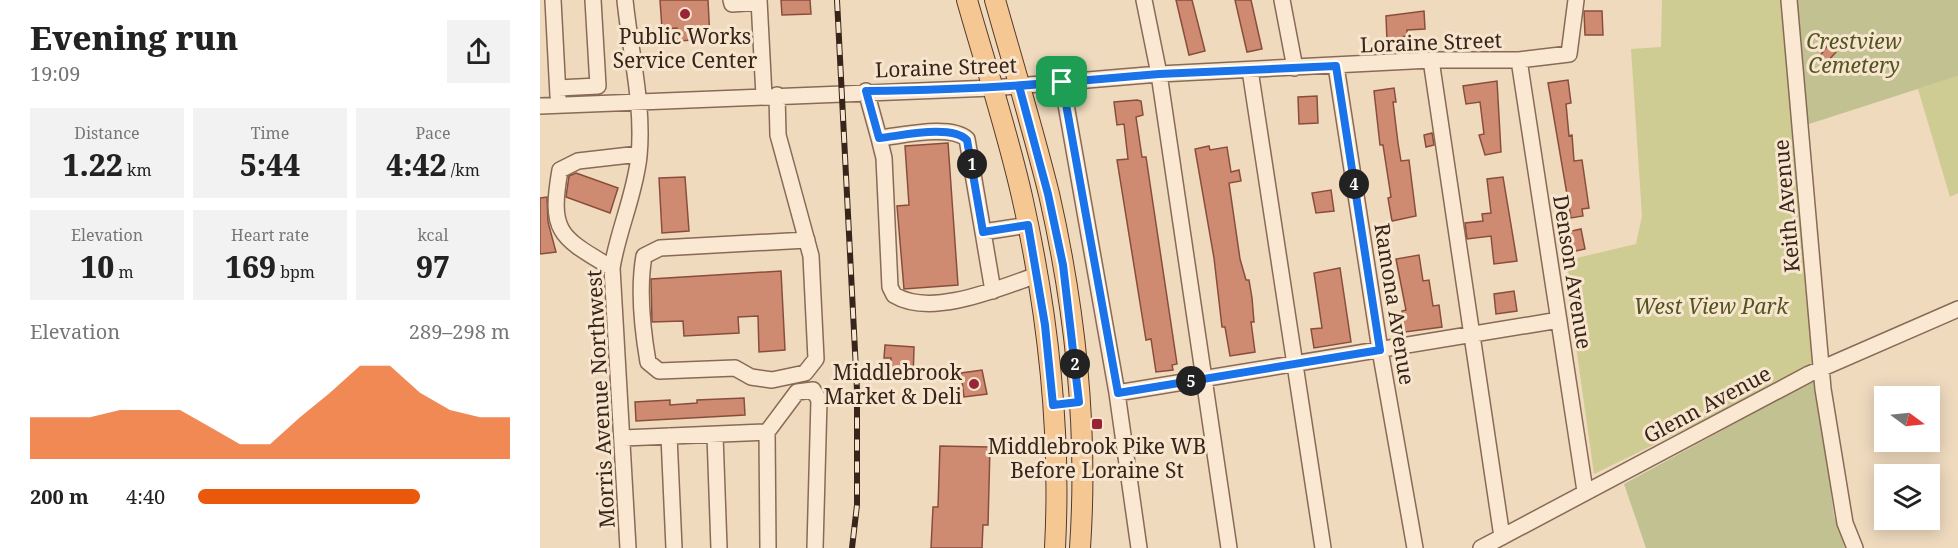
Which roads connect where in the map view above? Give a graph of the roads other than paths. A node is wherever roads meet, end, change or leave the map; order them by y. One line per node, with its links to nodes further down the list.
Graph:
1 (553, 0): 20 (street)
2 (593, 0): 20 (street)
3 (625, 0): 24 (street, Morris Avenue Northwest)
4 (731, 0): 11 (street)
5 (967, 0): 21 (main road)
6 (995, 0): 19 (main road)
7 (1144, 0): 17 (street)
8 (1281, 0): 15 (street)
9 (1576, 0): 13 (street, Loraine Street)
10 (1789, 0): 40 (street, Keith Avenue)
11 (759, 1): 23 (street)
12 (1431, 60): 13 (street, Loraine Street); 14 (street, Loraine Street); 37 (street)
13 (1519, 60): 36 (street, Denson Avenue)
14 (1336, 66): 15 (street, Loraine Street); 38 (street, Ramona Avenue)
15 (1295, 68): 16 (street, Loraine Street)
16 (1250, 69): 17 (street, Loraine Street); 39 (street)
17 (1159, 74): 18 (street, Loraine Street); 41 (street)
18 (1062, 82): 19 (street, Loraine Street); 42 (street)
19 (1019, 86): 21 (street, Loraine Street); 43 (main road)
20 (558, 88): 25 (street)
21 (992, 88): 22 (street, Loraine Street); 29 (main road)
22 (866, 91): 23 (street, Loraine Street); 27 (street)
23 (770, 96): 24 (street, Loraine Street); 31 (street)
24 (637, 102): 25 (street, Loraine Street); 28 (street, Morris Avenue Northwest)
25 (559, 105): 26 (street, Loraine Street)
26 (540, 106)
27 (879, 138): 30 (street); 34 (street)
28 (639, 154): 32 (street, Morris Avenue Northwest); 32 (street)
29 (1028, 225): 30 (street); 33 (main road)
30 (983, 232): 34 (street)
31 (807, 240): 31 (street)
32 (612, 268): 48 (street, Morris Avenue Northwest)
33 (1037, 275): 34 (street); 44 (main road)
34 (993, 291)
35 (1958, 309): 40 (street, Glenn Avenue)
36 (1559, 320): 37 (street); 49 (street, Denson Avenue)
37 (1472, 334): 38 (street); 50 (street)
38 (1380, 350): 39 (street); 61 (street, Ramona Avenue)
39 (1294, 364): 41 (street); 60 (street)
40 (1822, 368): 49 (street, Glenn Avenue); 63 (street, Keith Avenue)
41 (1202, 379): 42 (street); 59 (street)
42 (1118, 393): 58 (street)
43 (1079, 402): 44 (main road); 57 (main road)
44 (1053, 405): 56 (main road)
45 (767, 432): 46 (street); 54 (street); 55 (street)
46 (715, 435): 47 (street); 53 (street)
47 (669, 436): 48 (street); 52 (street)
48 (623, 438): 51 (street, Morris Avenue Northwest)
49 (1585, 491): 50 (street, Glenn Avenue)
50 (1502, 537): 62 (street, Glenn Avenue)
51 (628, 548)
52 (674, 548)
53 (719, 548)
54 (768, 548)
55 (814, 548)
56 (1055, 548)
57 (1080, 548)
58 (1139, 548)
59 (1229, 548)
60 (1323, 548)
61 (1415, 548)
62 (1481, 548)
63 (1855, 548)

